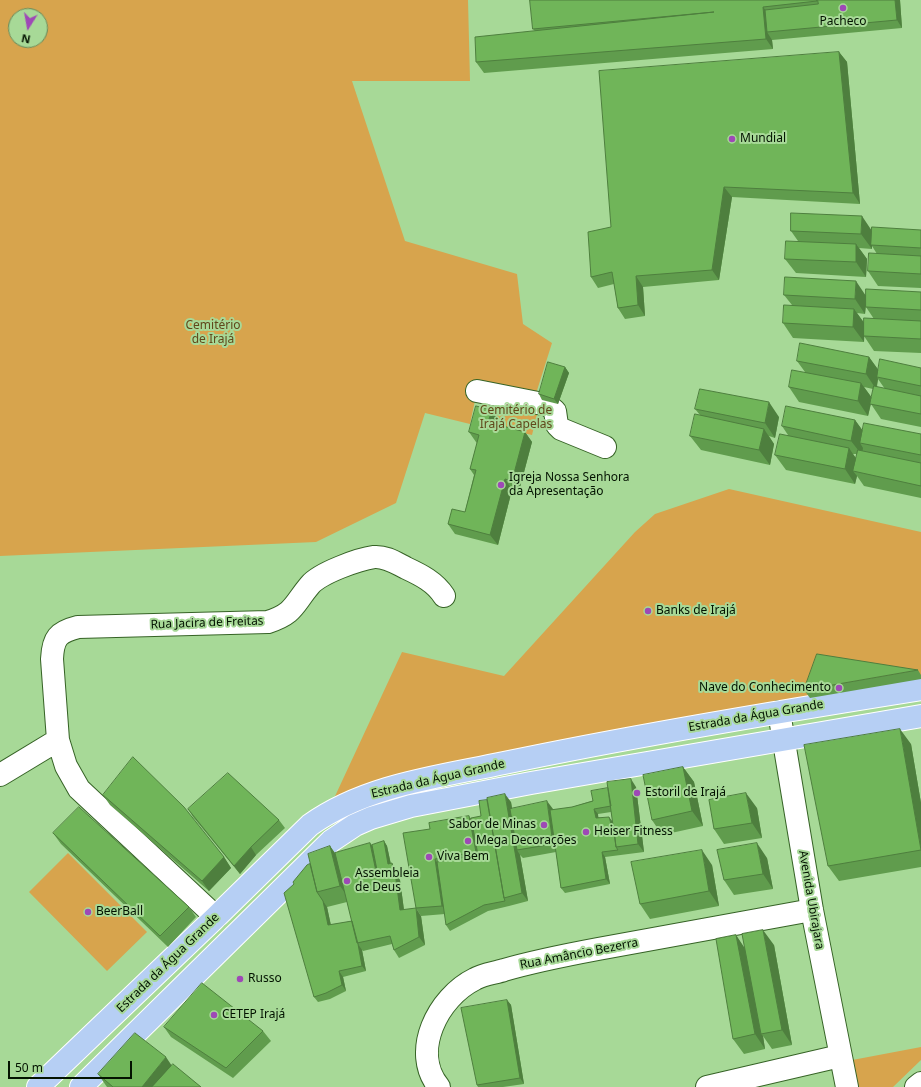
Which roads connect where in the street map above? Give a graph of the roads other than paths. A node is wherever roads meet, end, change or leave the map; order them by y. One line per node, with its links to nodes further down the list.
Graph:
1 (477, 391): 2 (street)
2 (605, 447)
3 (444, 596): 8 (street, Rua Jacira de Freitas)
4 (921, 688): 5 (main road, Estrada da Água Grande)
5 (780, 712): 7 (street, Avenida Ubirajara); 11 (main road, Estrada da Água Grande)
6 (921, 716): 7 (main road, Estrada da Água Grande)
7 (785, 739): 10 (street, Avenida Ubirajara); 15 (main road, Estrada da Água Grande)
8 (58, 740): 9 (street); 11 (street)
9 (0, 775)
10 (812, 910): 12 (street, Avenida Ubirajara); 16 (street, Rua Amâncio Bezerra)
11 (216, 917): 14 (main road, Estrada da Água Grande)
12 (840, 1056): 17 (street); 18 (street, Avenida Ubirajara)
13 (921, 1083): 19 (street)
14 (38, 1087)
15 (81, 1087)
16 (439, 1087)
17 (707, 1087)
18 (847, 1087)
19 (916, 1087)

